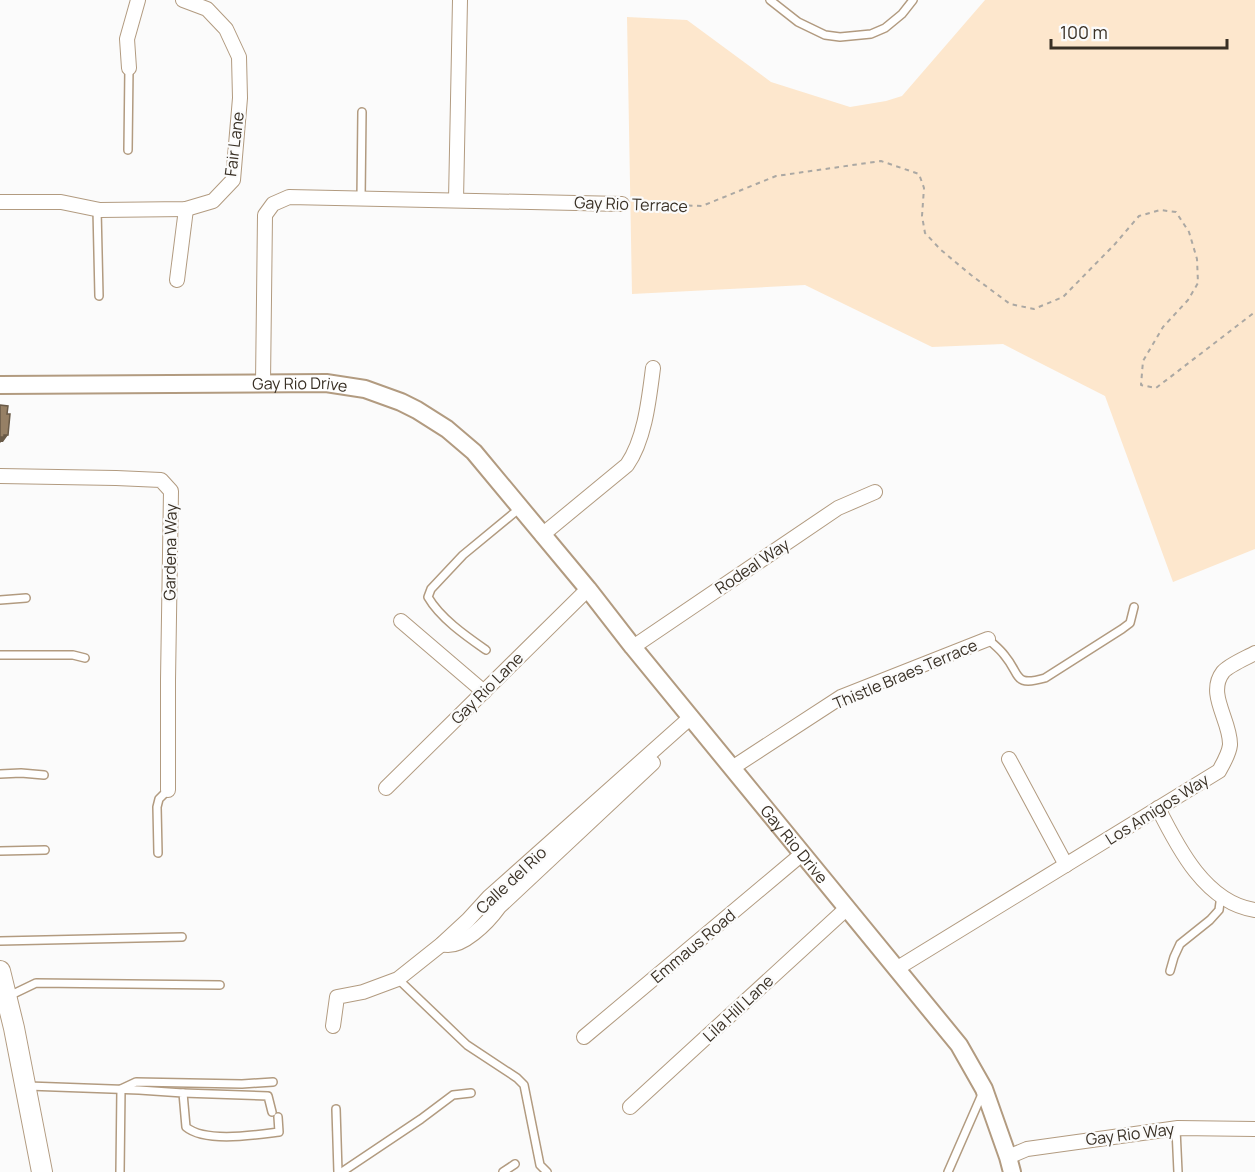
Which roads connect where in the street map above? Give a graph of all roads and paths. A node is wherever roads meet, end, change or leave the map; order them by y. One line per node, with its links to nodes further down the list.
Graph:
1 (138, 0): 6 (street)
2 (183, 0): 14 (street, Fair Lane)
3 (460, 0): 10 (street)
4 (770, 0): 5 (lane)
5 (913, 0)
6 (129, 68): 8 (lane)
7 (362, 112): 9 (lane)
8 (128, 150)
9 (361, 198): 10 (street, Gay Rio Terrace); 19 (street, Gay Rio Terrace)
10 (456, 200): 12 (street, Gay Rio Terrace)
11 (0, 202): 13 (street, Fair Lane)
12 (622, 204): 17 (path, Gay Rio Terrace)
13 (97, 209): 14 (street, Fair Lane); 16 (lane)
14 (186, 209): 15 (street)
15 (177, 280)
16 (99, 296)
17 (1255, 312)
18 (653, 368): 24 (street)
19 (263, 383): 20 (street, Gay Rio Drive); 23 (street, Gay Rio Drive)
20 (0, 385)
21 (0, 476): 43 (street, Gardena Way)
22 (875, 492): 31 (street, Rodeal Way)
23 (520, 508): 24 (street, Gay Rio Drive); 32 (lane)
24 (542, 535): 25 (street, Gay Rio Drive)
25 (588, 589): 31 (street, Gay Rio Drive); 36 (street, Gay Rio Lane)
26 (26, 598): 27 (lane)
27 (0, 600)
28 (1134, 607): 30 (lane)
29 (401, 621): 36 (street)
30 (988, 639): 39 (street, Thistle Braes Terrace)
31 (633, 647): 37 (street, Gay Rio Drive)
32 (486, 650)
33 (1255, 653): 44 (street, Los Amigos Way)
34 (0, 655): 35 (lane)
35 (85, 658)
36 (484, 692): 42 (street, Gay Rio Lane)
37 (694, 720): 39 (street, Gay Rio Drive); 57 (street, Calle del Rio)
38 (1009, 759): 49 (street)
39 (732, 768): 48 (street, Gay Rio Drive)
40 (0, 774): 41 (lane)
41 (44, 775)
42 (386, 788)
43 (168, 790): 47 (lane)
44 (1158, 808): 49 (street, Los Amigos Way); 50 (street)
45 (45, 850): 46 (lane)
46 (0, 851)
47 (158, 853)
48 (802, 854): 51 (street, Gay Rio Drive); 61 (street, Emmaus Road)
49 (1066, 865): 55 (street, Los Amigos Way)
50 (1221, 895): 52 (street); 56 (lane)
51 (846, 909): 55 (street, Gay Rio Drive); 68 (street, Lila Hill Lane)
52 (1255, 910)
53 (182, 937): 54 (lane)
54 (0, 940)
55 (896, 969): 65 (street, Gay Rio Drive)
56 (1170, 971)
57 (398, 979): 60 (street, Calle del Rio); 78 (lane)
58 (2, 982): 59 (lane); 63 (main road)
59 (220, 985)
60 (333, 1026)
61 (584, 1037)
62 (273, 1082): 64 (lane)
63 (26, 1086): 64 (lane); 74 (main road)
64 (121, 1089): 66 (lane); 75 (lane)
65 (984, 1089): 73 (street, Gay Rio Drive); 79 (lane)
66 (183, 1093): 66 (lane)
67 (471, 1093): 76 (lane)
68 (630, 1107)
69 (336, 1109): 76 (lane)
70 (1176, 1129): 71 (street, Gay Rio Way); 73 (street, Gay Rio Way); 80 (lane)
71 (1255, 1129)
72 (514, 1164): 77 (lane)
73 (1010, 1164)
74 (42, 1172)
75 (120, 1172)
76 (340, 1172)
77 (503, 1172)
78 (547, 1172)
79 (948, 1172)
80 (1178, 1172)

